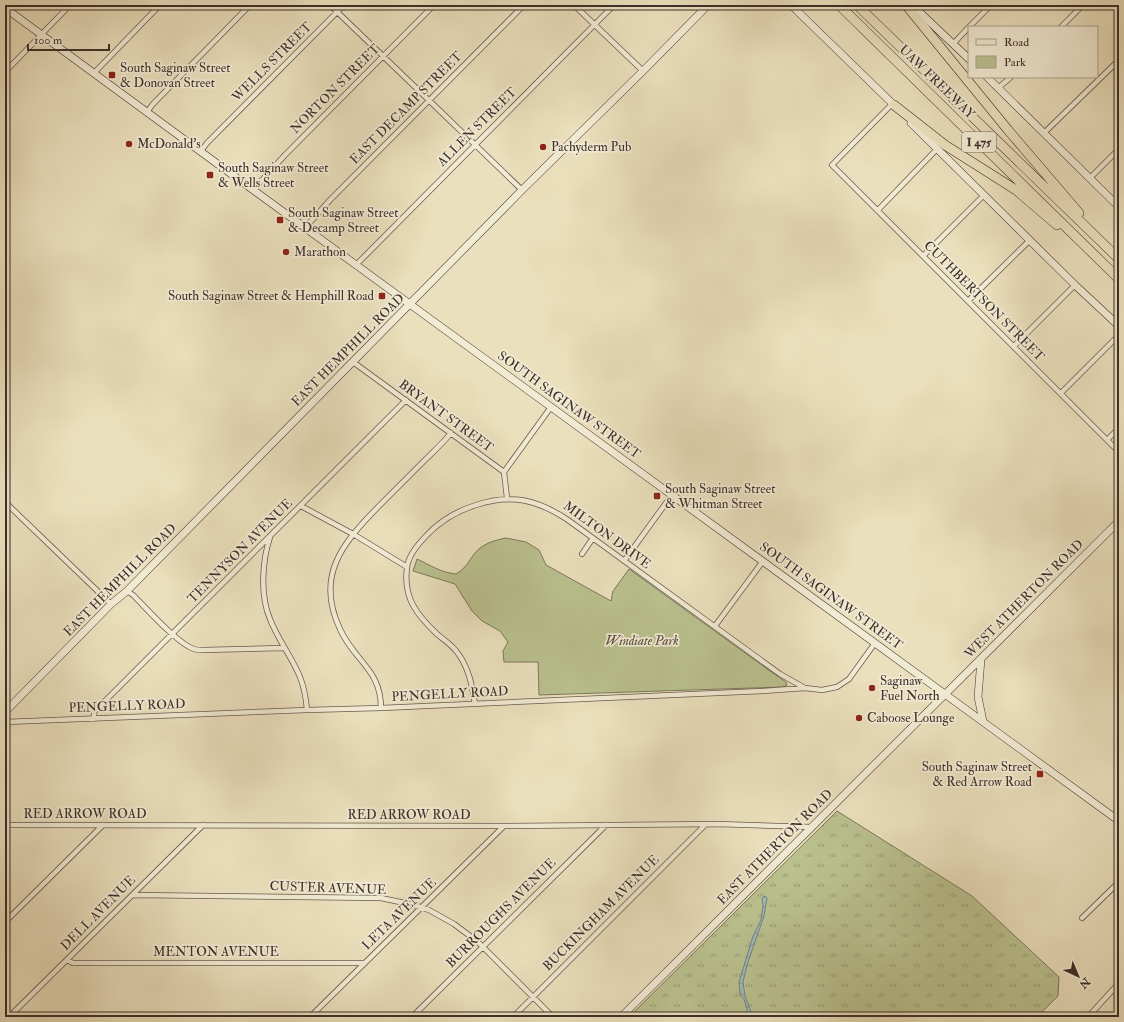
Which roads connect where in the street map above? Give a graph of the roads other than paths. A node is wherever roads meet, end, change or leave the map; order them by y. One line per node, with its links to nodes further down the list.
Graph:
1 (70, 5): 24 (street)
2 (160, 5): 31 (street)
3 (250, 5): 37 (street)
4 (330, 5): 19 (street)
5 (344, 5): 19 (street, WELLS STREET)
6 (434, 5): 26 (street, NORTON STREET)
7 (524, 5): 35 (street, EAST DECAMP STREET)
8 (574, 5): 20 (street)
9 (614, 5): 20 (street, ALLEN STREET)
10 (708, 5): 29 (main road, EAST HEMPHILL ROAD)
11 (790, 5): 36 (main road)
12 (839, 5): 54 (highway, UAW FREEWAY / I 475)
13 (857, 5): 52 (highway, UAW FREEWAY / I 475)
14 (906, 5): 52 (highway)
15 (912, 5): 25 (main road)
16 (991, 5): 21 (street)
17 (1083, 5): 22 (street)
18 (5, 8): 24 (main road, SOUTH SAGINAW STREET)
19 (337, 12): 26 (street); 42 (street, WELLS STREET)
20 (595, 25): 29 (street); 39 (street, ALLEN STREET)
21 (970, 26)
22 (1062, 26)
23 (968, 28): 25 (street)
24 (41, 34): 30 (street); 31 (main road, SOUTH SAGINAW STREET)
25 (953, 44): 27 (main road)
26 (383, 56): 35 (street); 44 (street, NORTON STREET)
27 (968, 58)
28 (1119, 60): 38 (street)
29 (643, 71): 45 (main road, EAST HEMPHILL ROAD)
30 (5, 72)
31 (94, 73): 37 (main road, SOUTH SAGINAW STREET)
32 (988, 78): 34 (main road)
33 (1011, 78): 34 (street)
34 (998, 88): 38 (main road)
35 (429, 101): 39 (street); 49 (street, EAST DECAMP STREET)
36 (893, 105): 40 (main road); 48 (street, CUTHBERTSON STREET); 54 (highway)
37 (147, 112): 42 (main road, SOUTH SAGINAW STREET)
38 (1044, 133): 43 (main road)
39 (475, 145): 45 (street); 53 (street, ALLEN STREET)
40 (937, 149): 46 (main road); 48 (street)
41 (1119, 149): 43 (street)
42 (201, 152): 44 (main road, SOUTH SAGINAW STREET)
43 (1090, 178): 47 (main road)
44 (253, 190): 49 (main road, SOUTH SAGINAW STREET)
45 (522, 190): 57 (main road, EAST HEMPHILL ROAD)
46 (984, 195): 50 (main road); 51 (street)
47 (1119, 206)
48 (878, 210): 51 (street, CUTHBERTSON STREET)
49 (305, 228): 53 (main road, SOUTH SAGINAW STREET)
50 (1030, 240): 55 (main road); 56 (street)
51 (923, 256): 56 (street, CUTHBERTSON STREET)
52 (1119, 258)
53 (356, 265): 57 (main road, SOUTH SAGINAW STREET)
54 (1119, 280)
55 (1075, 285): 58 (main road); 60 (street)
56 (968, 301): 60 (street, CUTHBERTSON STREET)
57 (410, 304): 61 (main road, EAST HEMPHILL ROAD); 64 (main road, SOUTH SAGINAW STREET)
58 (1119, 326)
59 (1119, 334): 62 (street)
60 (1014, 346): 62 (street, CUTHBERTSON STREET)
61 (353, 362): 63 (street, BRYANT STREET); 82 (main road, EAST HEMPHILL ROAD)
62 (1061, 393): 67 (street, CUTHBERTSON STREET)
63 (406, 400): 66 (street, BRYANT STREET); 73 (street, TENNYSON AVENUE)
64 (551, 407): 69 (street); 70 (main road, SOUTH SAGINAW STREET)
65 (1119, 428): 67 (street)
66 (451, 433): 69 (street, BRYANT STREET); 75 (street)
67 (1107, 440): 68 (street, CUTHBERTSON STREET)
68 (1119, 452)
69 (504, 472): 71 (street)
70 (674, 496): 79 (street); 80 (main road, SOUTH SAGINAW STREET)
71 (507, 498): 77 (street, MILTON DRIVE); 81 (street, MILTON DRIVE)
72 (5, 502): 83 (street)
73 (301, 506): 75 (street); 76 (street, TENNYSON AVENUE)
74 (1119, 521): 88 (main road, WEST ATHERTON ROAD)
75 (353, 534): 81 (street); 92 (street)
76 (270, 536): 85 (street, TENNYSON AVENUE); 87 (street)
77 (593, 538): 78 (street); 79 (street, MILTON DRIVE)
78 (582, 554)
79 (624, 561): 84 (street, MILTON DRIVE)
80 (763, 562): 84 (street); 86 (main road, SOUTH SAGINAW STREET)
81 (407, 567): 91 (street, MILTON DRIVE)
82 (127, 591): 83 (main road, EAST HEMPHILL ROAD); 85 (street)
83 (112, 604): 94 (main road, EAST HEMPHILL ROAD)
84 (715, 626): 89 (street, MILTON DRIVE)
85 (172, 633): 87 (street); 95 (street, TENNYSON AVENUE)
86 (875, 643): 89 (street, PENGELLY ROAD); 90 (main road, SOUTH SAGINAW STREET)
87 (284, 648): 93 (street)
88 (981, 659): 90 (main road, WEST ATHERTON ROAD); 96 (main road)
89 (805, 688): 91 (street, PENGELLY ROAD)
90 (946, 694): 96 (main road, SOUTH SAGINAW STREET); 105 (main road, EAST ATHERTON ROAD)
91 (475, 704): 92 (street, PENGELLY ROAD)
92 (380, 708): 93 (street, PENGELLY ROAD)
93 (307, 710): 95 (street, PENGELLY ROAD)
94 (5, 712)
95 (94, 719): 97 (street, PENGELLY ROAD)
96 (983, 721): 98 (main road, SOUTH SAGINAW STREET)
97 (5, 722)
98 (1119, 821)
99 (5, 825): 100 (street, RED ARROW ROAD)
100 (104, 825): 101 (street, RED ARROW ROAD); 110 (street)
101 (203, 825): 104 (street, RED ARROW ROAD); 107 (street, DELL AVENUE)
102 (606, 825): 103 (street, RED ARROW ROAD); 104 (street, RED ARROW ROAD); 111 (street, BURROUGHS AVENUE)
103 (705, 825): 105 (street, RED ARROW ROAD); 115 (street, BUCKINGHAM AVENUE)
104 (504, 826): 108 (street, LETA AVENUE)
105 (813, 827): 121 (main road, EAST ATHERTON ROAD)
106 (1119, 882): 109 (street)
107 (133, 895): 108 (street, CUSTER AVENUE); 112 (street, DELL AVENUE)
108 (422, 908): 111 (street, CUSTER AVENUE); 113 (street, LETA AVENUE)
109 (1082, 918)
110 (5, 922)
111 (483, 946): 115 (street, CUSTER AVENUE); 118 (street, BURROUGHS AVENUE)
112 (67, 960): 113 (street, MENTON AVENUE); 116 (street, DELL AVENUE)
113 (365, 963): 117 (street, LETA AVENUE)
114 (1119, 983): 122 (street)
115 (534, 996): 119 (street, BUCKINGHAM AVENUE); 120 (street, CUSTER AVENUE)
116 (9, 1017)
117 (310, 1017)
118 (412, 1017)
119 (513, 1017)
120 (553, 1017)
121 (621, 1017)
122 (1088, 1017)

